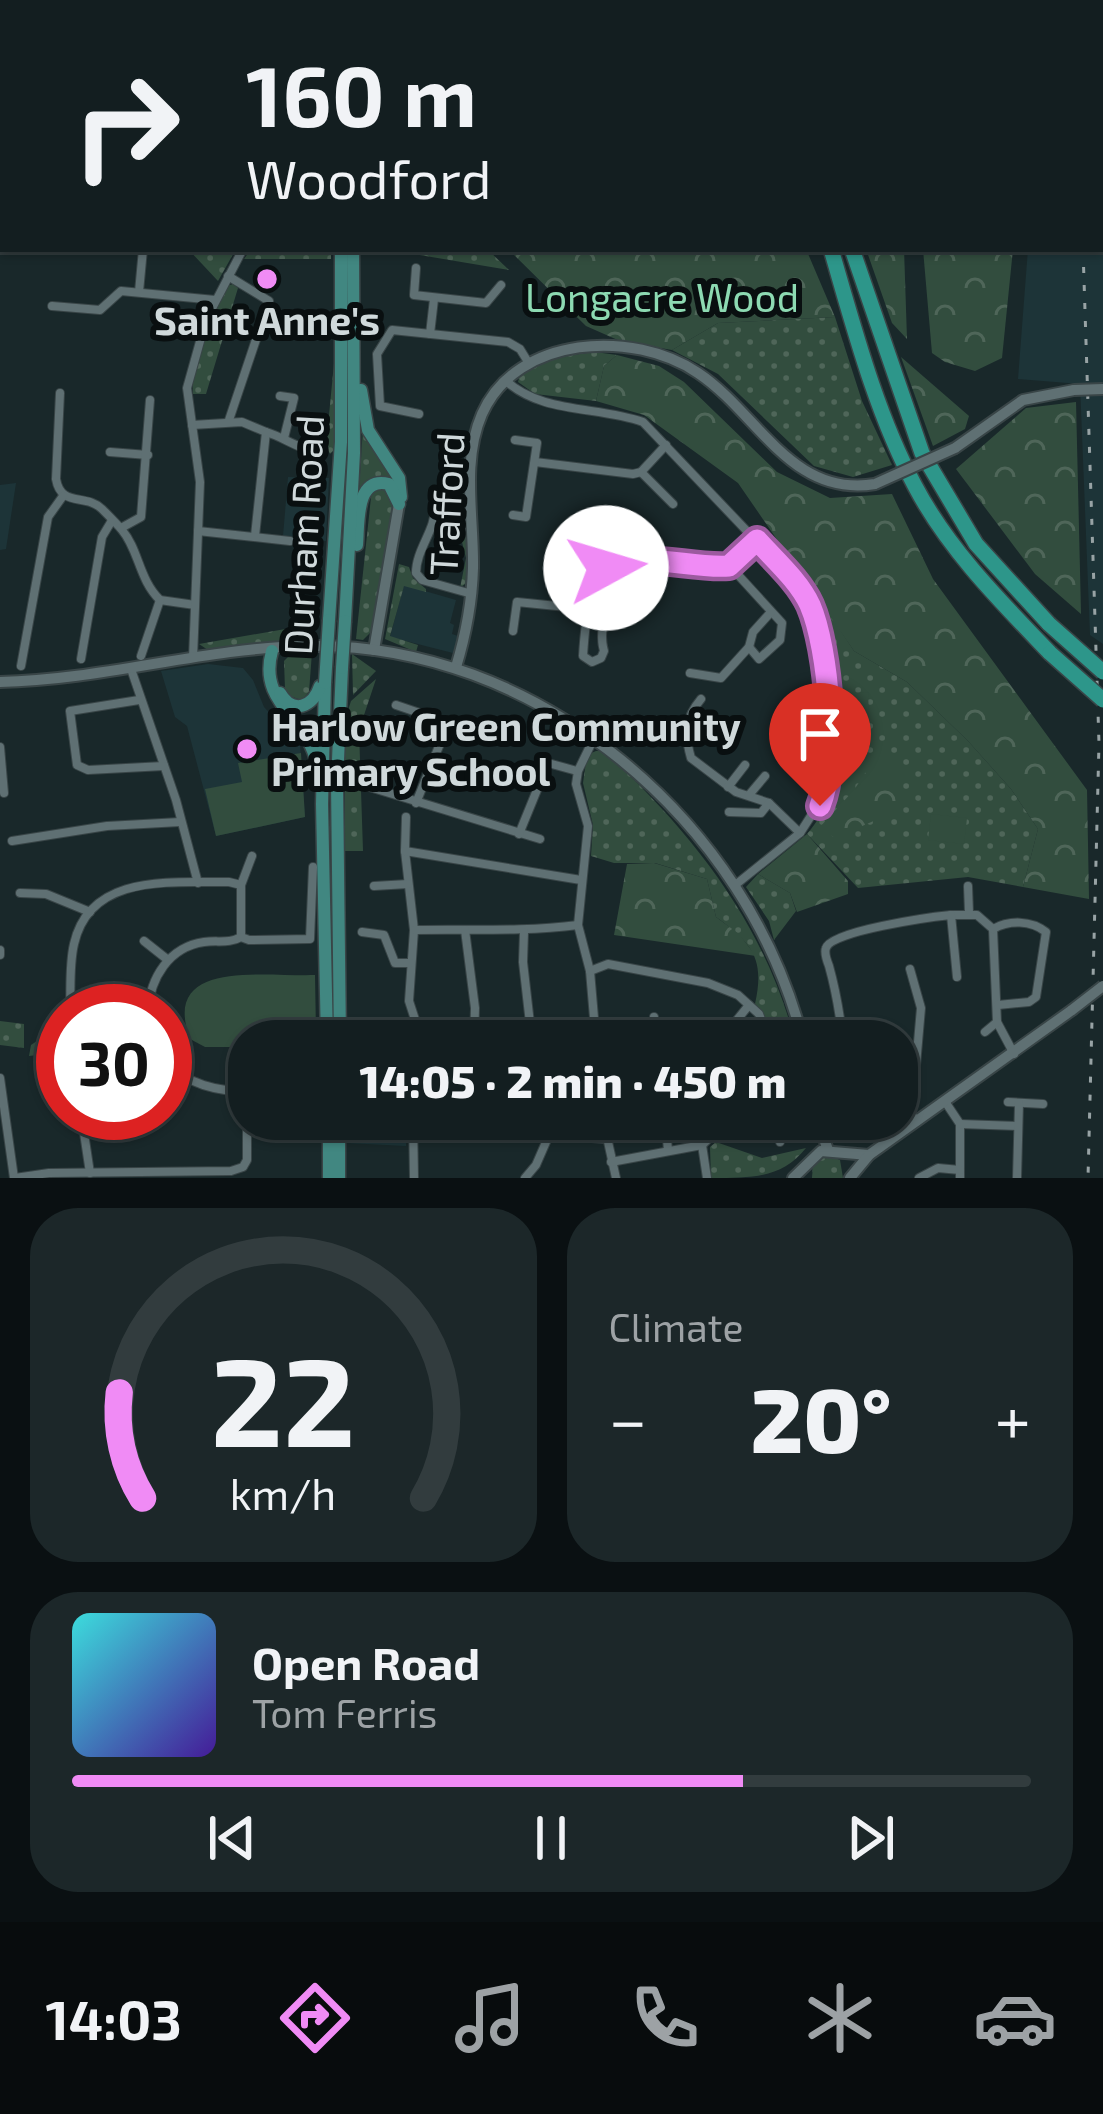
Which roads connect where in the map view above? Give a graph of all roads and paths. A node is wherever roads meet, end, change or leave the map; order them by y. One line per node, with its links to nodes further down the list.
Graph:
1 (143, 252): 10 (street)
2 (238, 252): 8 (street)
3 (341, 252): 67 (main road, Durham Road, bridge)
4 (352, 252): 15 (main road, Durham Road)
5 (832, 252): 70 (highway, bridge)
6 (853, 252): 64 (highway, bridge)
7 (416, 268): 11 (street)
8 (228, 276): 12 (street); 23 (street)
9 (501, 285): 11 (street)
10 (139, 292): 12 (street); 13 (street)
11 (434, 299): 14 (street)
12 (215, 300): 24 (street)
13 (52, 305)
14 (430, 334): 16 (street); 22 (street)
15 (354, 342): 35 (main road); 53 (main road, Durham Road)
16 (528, 362): 17 (street, Trafford); 18 (street, bridge)
17 (506, 380): 28 (street); 48 (street, Trafford)
18 (1103, 389)
19 (60, 393): 34 (street)
20 (280, 396): 26 (street)
21 (150, 400): 31 (street)
22 (419, 415)
23 (229, 420): 24 (street); 25 (street)
24 (192, 425): 41 (street)
25 (266, 432): 26 (street); 42 (street)
26 (284, 438): 29 (street)
27 (515, 440): 32 (street)
28 (665, 445): 33 (street); 43 (street)
29 (317, 451)
30 (110, 452): 31 (street)
31 (148, 455): 40 (street)
32 (535, 462): 33 (street); 38 (street)
33 (641, 472): 36 (street)
34 (63, 496): 39 (street); 61 (street)
35 (399, 504): 53 (main road); 56 (street)
36 (674, 504)
37 (435, 507): 48 (street)
38 (513, 515)
39 (111, 523): 40 (street); 59 (street)
40 (122, 529): 49 (street)
41 (198, 531): 42 (street); 50 (street)
42 (255, 536): 44 (street)
43 (757, 540): 46 (street); 92 (street)
44 (290, 541)
45 (606, 542): 47 (street)
46 (729, 566): 47 (street); 52 (street)
47 (606, 568): 51 (street); 51 (street)
48 (472, 594): 62 (street, Trafford)
49 (160, 600): 50 (street); 58 (street)
50 (195, 605): 60 (street)
51 (587, 609): 54 (street)
52 (771, 612): 55 (street); 55 (street)
53 (345, 621): 130 (main road, Durham Road, bridge)
54 (513, 631)
55 (749, 647): 65 (street)
56 (374, 650): 57 (street); 62 (street)
57 (272, 651): 60 (street); 67 (main road); 88 (main road)
58 (141, 656)
59 (81, 659)
60 (193, 659): 63 (street)
61 (21, 666)
62 (456, 667): 76 (street)
63 (131, 669): 66 (street); 69 (street)
64 (1103, 672)
65 (690, 673)
66 (0, 682)
67 (323, 683): 88 (main road, Durham Road)
68 (701, 699): 75 (street)
69 (139, 700): 79 (street); 79 (street)
70 (1103, 700)
71 (397, 705): 74 (street)
72 (490, 720): 74 (street)
73 (650, 723): 75 (street)
74 (448, 724): 86 (street)
75 (686, 728): 83 (street)
76 (594, 739): 80 (street); 104 (street)
77 (0, 747): 84 (street)
78 (745, 765): 83 (street)
79 (164, 766): 91 (street)
80 (578, 771): 93 (street); 99 (street)
81 (765, 776): 85 (street)
82 (363, 785): 86 (street)
83 (728, 787): 85 (street)
84 (4, 793)
85 (749, 796): 87 (street)
86 (416, 803): 93 (street)
87 (769, 803): 89 (street); 92 (street)
88 (322, 804): 129 (main road, Durham Road)
89 (729, 812)
90 (406, 817): 96 (street)
91 (180, 822): 95 (street); 100 (street)
92 (800, 833): 104 (street)
93 (519, 834): 94 (street)
94 (540, 839)
95 (11, 841)
96 (405, 851): 99 (street); 101 (street)
97 (252, 856): 102 (street)
98 (314, 867): 116 (street)
99 (580, 880): 110 (street)
100 (198, 883): 102 (street); 107 (street)
101 (408, 884): 103 (street); 113 (street)
102 (241, 885): 116 (street)
103 (374, 886)
104 (734, 886): 138 (street)
105 (968, 886): 108 (street)
106 (20, 893): 107 (street)
107 (90, 913): 123 (street)
108 (969, 913): 109 (street); 112 (street)
109 (951, 915): 122 (street); 139 (street)
110 (578, 925): 115 (street); 121 (street)
111 (466, 929): 113 (street); 115 (street); 132 (street)
112 (993, 929): 127 (street); 127 (street)
113 (414, 930): 119 (street)
114 (362, 932): 119 (street)
115 (524, 932): 133 (street)
116 (241, 937): 118 (street)
117 (144, 940): 118 (street)
118 (168, 960): 124 (street)
119 (411, 963): 131 (street)
120 (910, 969): 142 (street)
121 (590, 971): 126 (street); 134 (street)
122 (957, 977)
123 (72, 984)
124 (152, 984)
125 (1103, 986): 143 (street, bridge)
126 (749, 1005): 136 (street); 137 (street)
127 (998, 1005): 140 (street)
128 (654, 1017): 135 (street)
129 (327, 1020)
130 (340, 1020)
131 (415, 1020)
132 (475, 1020)
133 (530, 1020)
134 (594, 1020)
135 (654, 1020)
136 (737, 1020)
137 (761, 1020)
138 (796, 1020)
139 (841, 1020)
140 (997, 1022): 141 (street); 143 (street)
141 (985, 1032)
142 (918, 1042)
143 (1014, 1054): 147 (street)
144 (0, 1078): 164 (street)
145 (192, 1080): 146 (street)
146 (228, 1090)
147 (946, 1102): 149 (street); 150 (street)
148 (1043, 1104): 151 (street)
149 (918, 1122)
150 (960, 1124): 151 (street); 170 (street)
151 (1018, 1126): 182 (street)
152 (85, 1140): 169 (street)
153 (247, 1140): 169 (street)
154 (330, 1140): 172 (main road)
155 (334, 1140): 173 (main road)
156 (414, 1140): 174 (street)
157 (547, 1140): 175 (street)
158 (605, 1140): 168 (street)
159 (667, 1140): 165 (street)
160 (707, 1140): 163 (street)
161 (821, 1140): 166 (street)
162 (892, 1140): 167 (street)
163 (702, 1144): 165 (street); 177 (street)
164 (5, 1148): 171 (street)
165 (668, 1150): 168 (street)
166 (823, 1154): 167 (street); 178 (street); 179 (street); 180 (street)
167 (869, 1155): 180 (street)
168 (611, 1162): 176 (street)
169 (90, 1173): 171 (street)
170 (960, 1174): 181 (street)
171 (15, 1178)
172 (329, 1178)
173 (339, 1178)
174 (415, 1178)
175 (525, 1178)
176 (616, 1178)
177 (707, 1178)
178 (793, 1178)
179 (805, 1178)
180 (849, 1178)
181 (919, 1178)
182 (1017, 1178)

